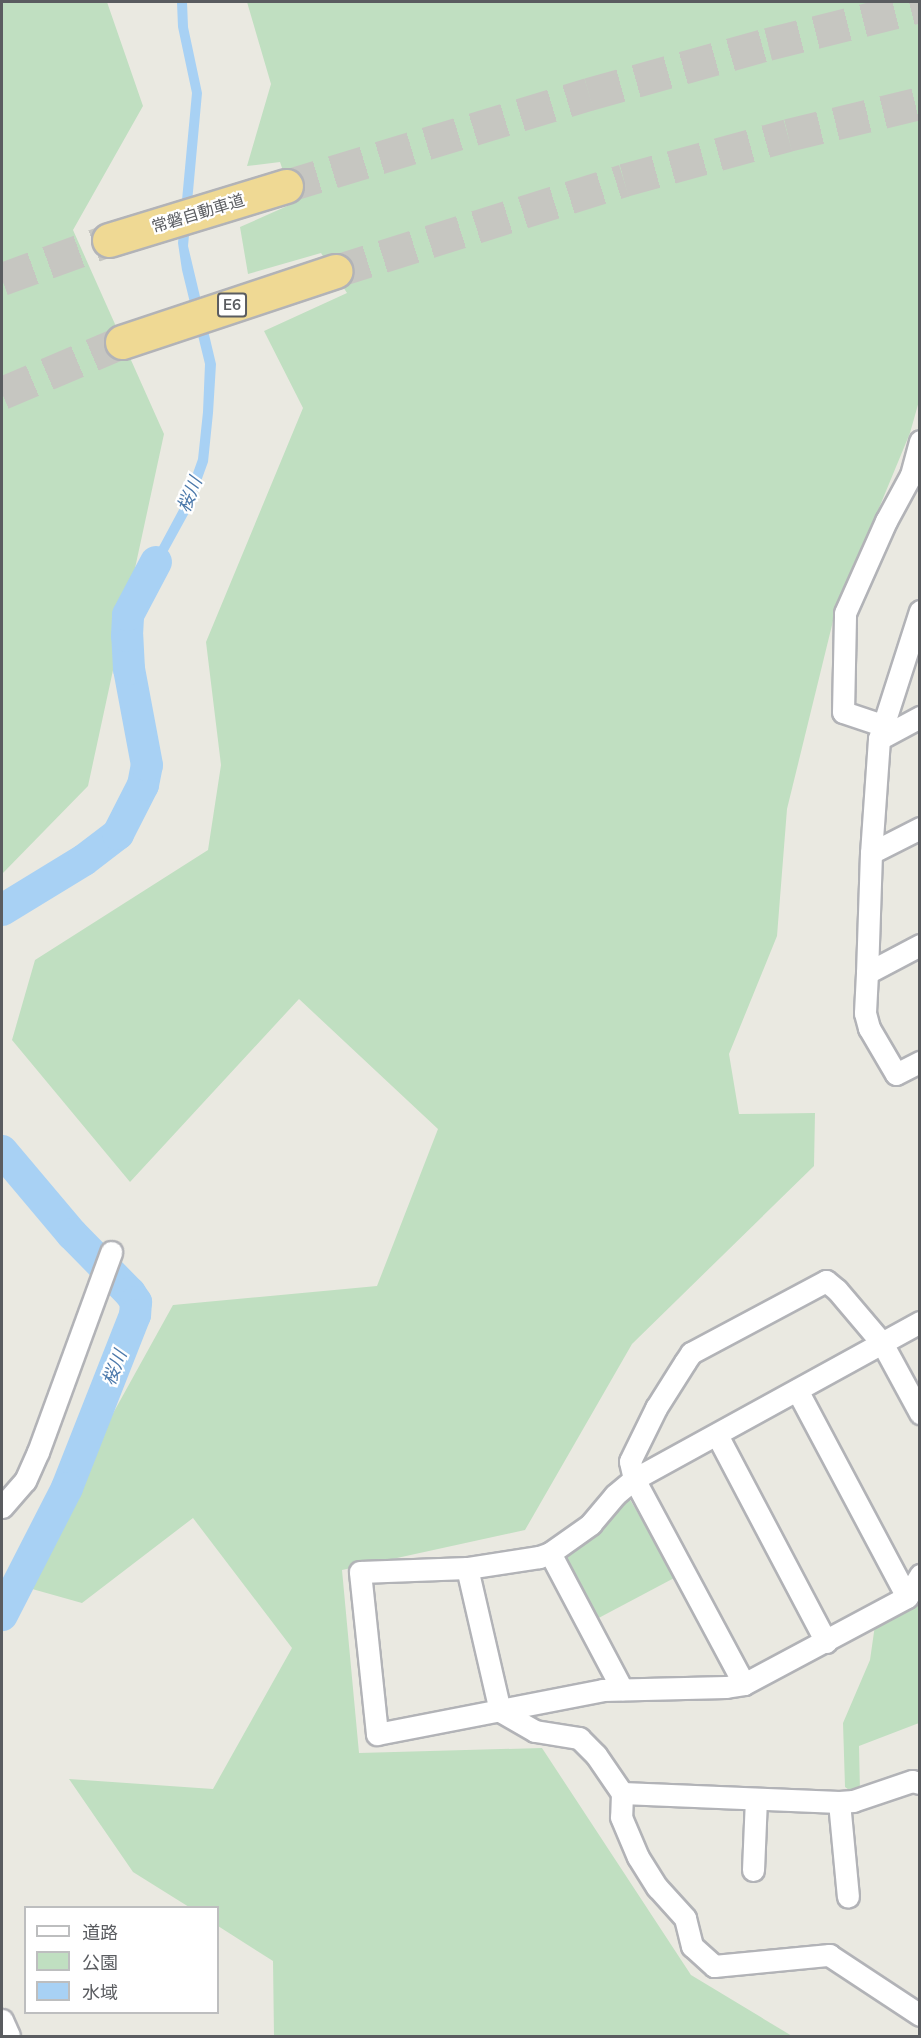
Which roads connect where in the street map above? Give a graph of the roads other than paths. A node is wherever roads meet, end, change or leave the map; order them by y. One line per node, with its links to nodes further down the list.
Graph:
1 (279, 188): 2 (highway, 常磐自動車道)
2 (120, 236)
3 (329, 273): 4 (highway, E6)
4 (132, 339)
5 (920, 441): 8 (street)
6 (920, 611): 8 (street)
7 (920, 717): 8 (street)
8 (880, 732): 10 (street)
9 (920, 828): 10 (street)
10 (871, 854): 12 (street)
11 (920, 945): 12 (street)
12 (867, 973): 13 (street)
13 (920, 1062)
14 (111, 1252): 21 (street)
15 (920, 1322): 16 (street)
16 (882, 1343): 17 (street); 18 (street); 20 (street)
17 (797, 1390): 19 (street); 25 (street)
18 (920, 1413)
19 (717, 1435): 20 (street); 26 (street)
20 (634, 1479): 22 (street); 27 (street)
21 (2, 1507)
22 (550, 1553): 23 (street); 28 (street)
23 (467, 1568): 29 (street); 29 (street)
24 (920, 1575): 25 (street)
25 (907, 1597): 26 (street)
26 (826, 1642): 27 (street)
27 (744, 1684): 28 (street)
28 (622, 1689): 29 (street)
29 (500, 1711): 31 (street)
30 (920, 1783): 33 (street)
31 (622, 1793): 32 (street); 36 (street)
32 (756, 1799): 33 (street); 34 (street)
33 (839, 1802): 35 (street)
34 (753, 1870)
35 (848, 1897)
36 (918, 2010)
37 (2, 2020): 38 (street)
38 (9, 2037)

